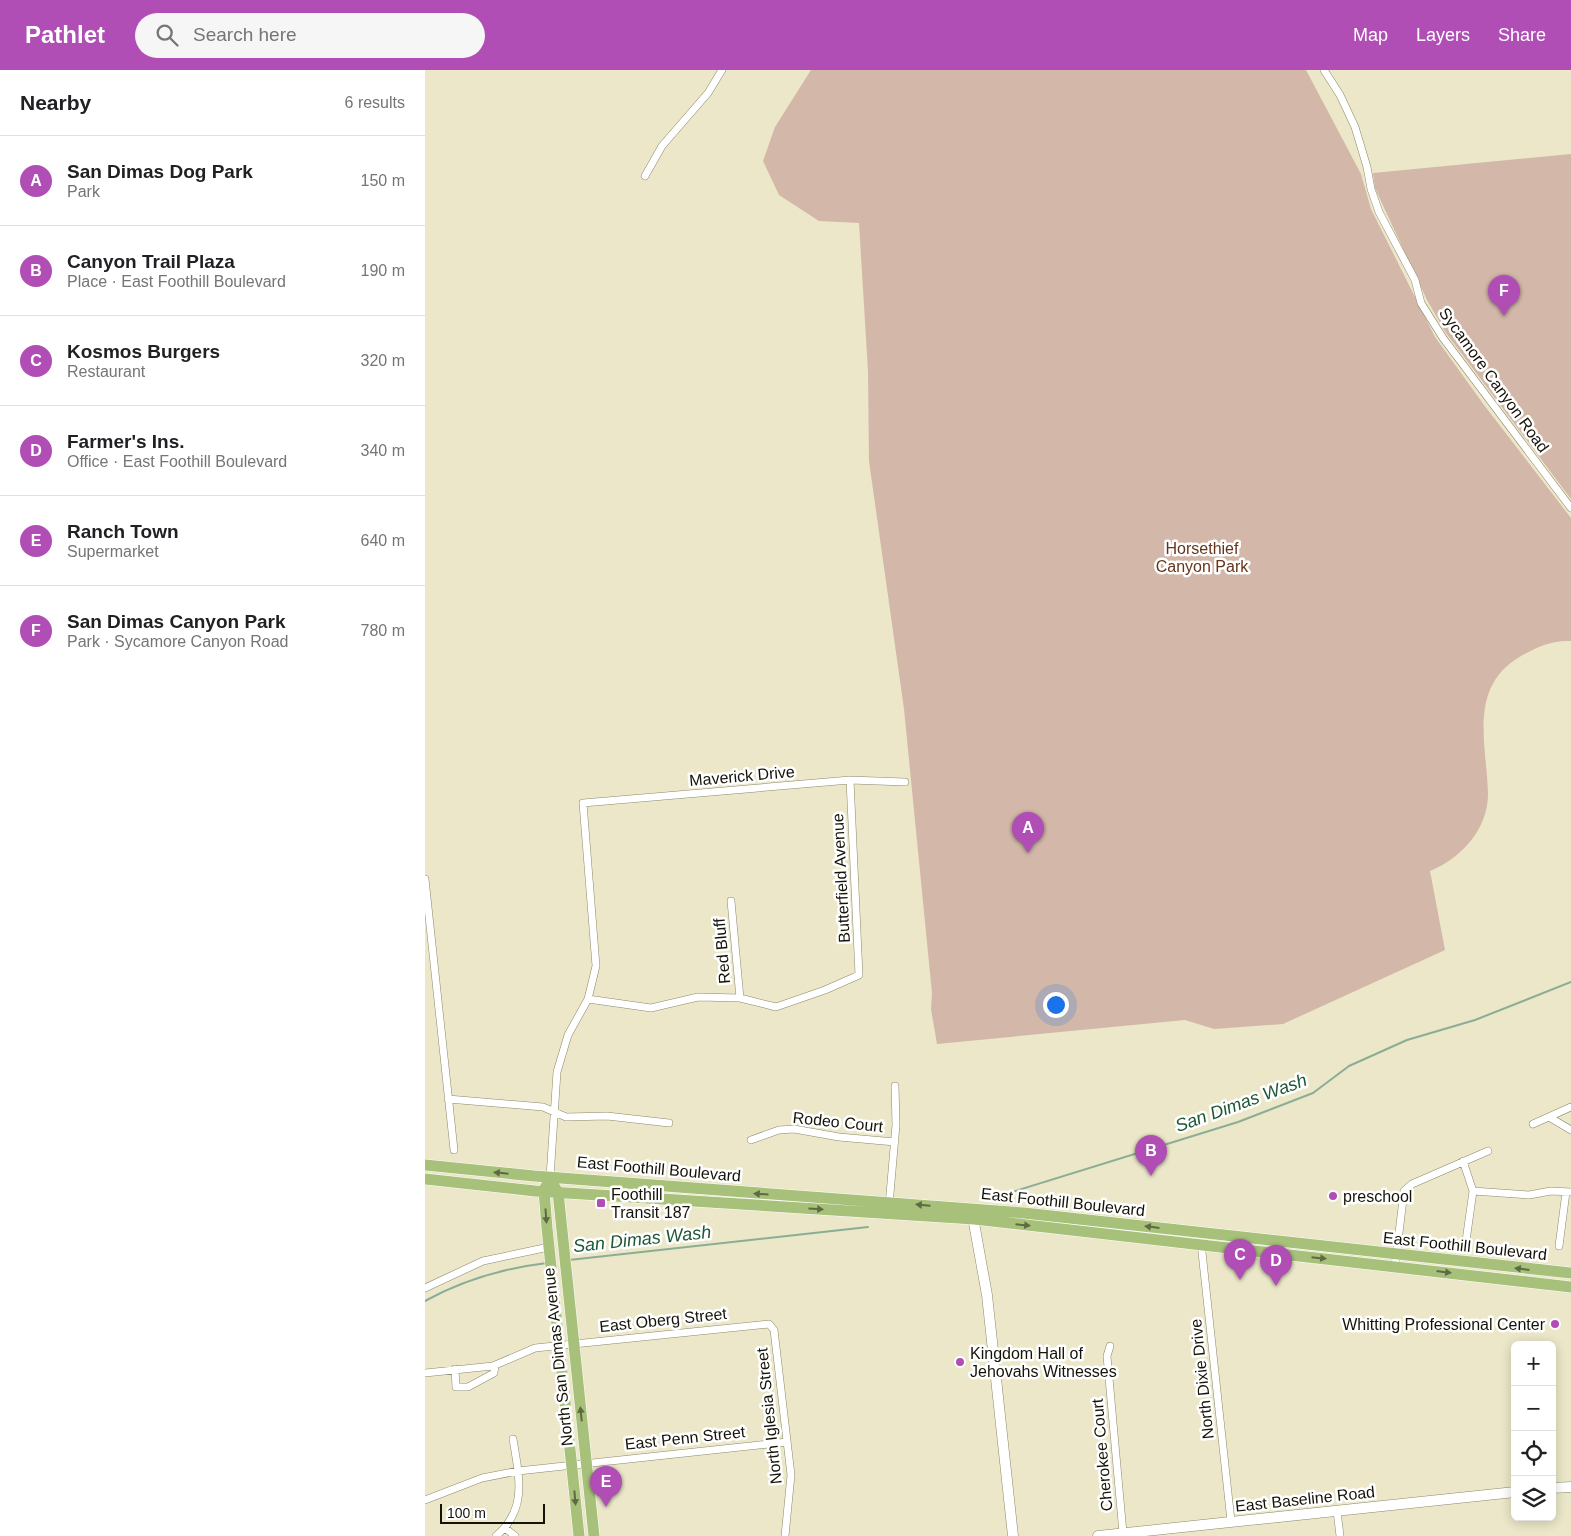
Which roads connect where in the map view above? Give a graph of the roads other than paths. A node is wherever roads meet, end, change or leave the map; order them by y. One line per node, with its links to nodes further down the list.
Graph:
1 (723, 70): 3 (street)
2 (1323, 70): 4 (street, Sycamore Canyon Road)
3 (645, 176)
4 (1571, 508)
5 (850, 780): 6 (street, Maverick Drive); 7 (street, Maverick Drive); 11 (street, Butterfield Avenue)
6 (905, 782)
7 (583, 803): 10 (street, North San Dimas Avenue)
8 (425, 879): 13 (street)
9 (731, 901): 11 (street, Red Bluff)
10 (588, 998): 11 (street); 15 (street, North San Dimas Avenue)
11 (740, 998)
12 (895, 1086): 21 (street)
13 (448, 1099): 15 (street); 22 (street)
14 (1571, 1107): 16 (street)
15 (554, 1112): 17 (street); 26 (street, North San Dimas Avenue)
16 (1549, 1117): 18 (street); 19 (street)
17 (669, 1123)
18 (1533, 1124)
19 (1571, 1130)
20 (751, 1140): 21 (street, Rodeo Court)
21 (895, 1142): 32 (street)
22 (454, 1150)
23 (1488, 1151): 24 (street)
24 (1463, 1161): 28 (street); 38 (street)
25 (425, 1166): 26 (main road, East Foothill Boulevard, one-way to 25)
26 (549, 1177): 29 (main road, North San Dimas Avenue); 30 (main road, North San Dimas Avenue); 32 (main road, East Foothill Boulevard, one-way to 26)
27 (425, 1179): 29 (main road, East Foothill Boulevard)
28 (1473, 1190): 31 (street); 35 (street)
29 (544, 1191): 30 (main road, East Foothill Boulevard); 37 (main road, North San Dimas Avenue, one-way to 37)
30 (557, 1192): 32 (main road, East Foothill Boulevard, one-way to 32); 43 (main road, North San Dimas Avenue)
31 (1568, 1192): 36 (street)
32 (889, 1208): 33 (main road, East Foothill Boulevard)
33 (973, 1214): 34 (main road, East Foothill Boulevard); 67 (main road)
34 (1201, 1239): 38 (main road, East Foothill Boulevard); 59 (street, North Dixie Drive)
35 (1467, 1241)
36 (1559, 1246)
37 (551, 1257): 41 (street); 44 (main road, North San Dimas Avenue)
38 (1395, 1260): 39 (main road, East Foothill Boulevard, one-way to 38); 40 (main road, East Foothill Boulevard, one-way to 40)
39 (1571, 1273)
40 (1571, 1286)
41 (425, 1288)
42 (769, 1324): 43 (street, East Oberg Street); 50 (street, North Iglesia Street)
43 (573, 1343): 44 (street, East Oberg Street); 51 (main road, North San Dimas Avenue, one-way to 43)
44 (560, 1345): 46 (street, East Oberg Street); 52 (main road, North San Dimas Avenue)
45 (1110, 1346): 61 (street, Cherokee Court)
46 (495, 1365): 47 (street); 47 (street)
47 (455, 1369): 48 (street)
48 (425, 1373)
49 (513, 1439): 53 (street)
50 (787, 1442): 51 (street, East Penn Street); 66 (street, North Iglesia Street)
51 (586, 1462): 52 (street, East Penn Street); 65 (main road, North San Dimas Avenue)
52 (572, 1464): 53 (street, East Penn Street); 64 (main road, North San Dimas Avenue, one-way to 64)
53 (518, 1472): 57 (street, East Penn Street); 60 (street)
54 (1571, 1486): 55 (main road)
55 (1556, 1488)
56 (1511, 1492): 58 (main road, East Baseline Road)
57 (425, 1500)
58 (1337, 1510): 59 (main road, East Baseline Road); 69 (street)
59 (1231, 1521): 61 (main road, East Baseline Road)
60 (505, 1528): 62 (street); 63 (street)
61 (1123, 1533): 68 (main road, East Baseline Road)
62 (496, 1536)
63 (515, 1536)
64 (579, 1536)
65 (594, 1536)
66 (785, 1536)
67 (1013, 1536)
68 (1098, 1536)
69 (1340, 1536)

